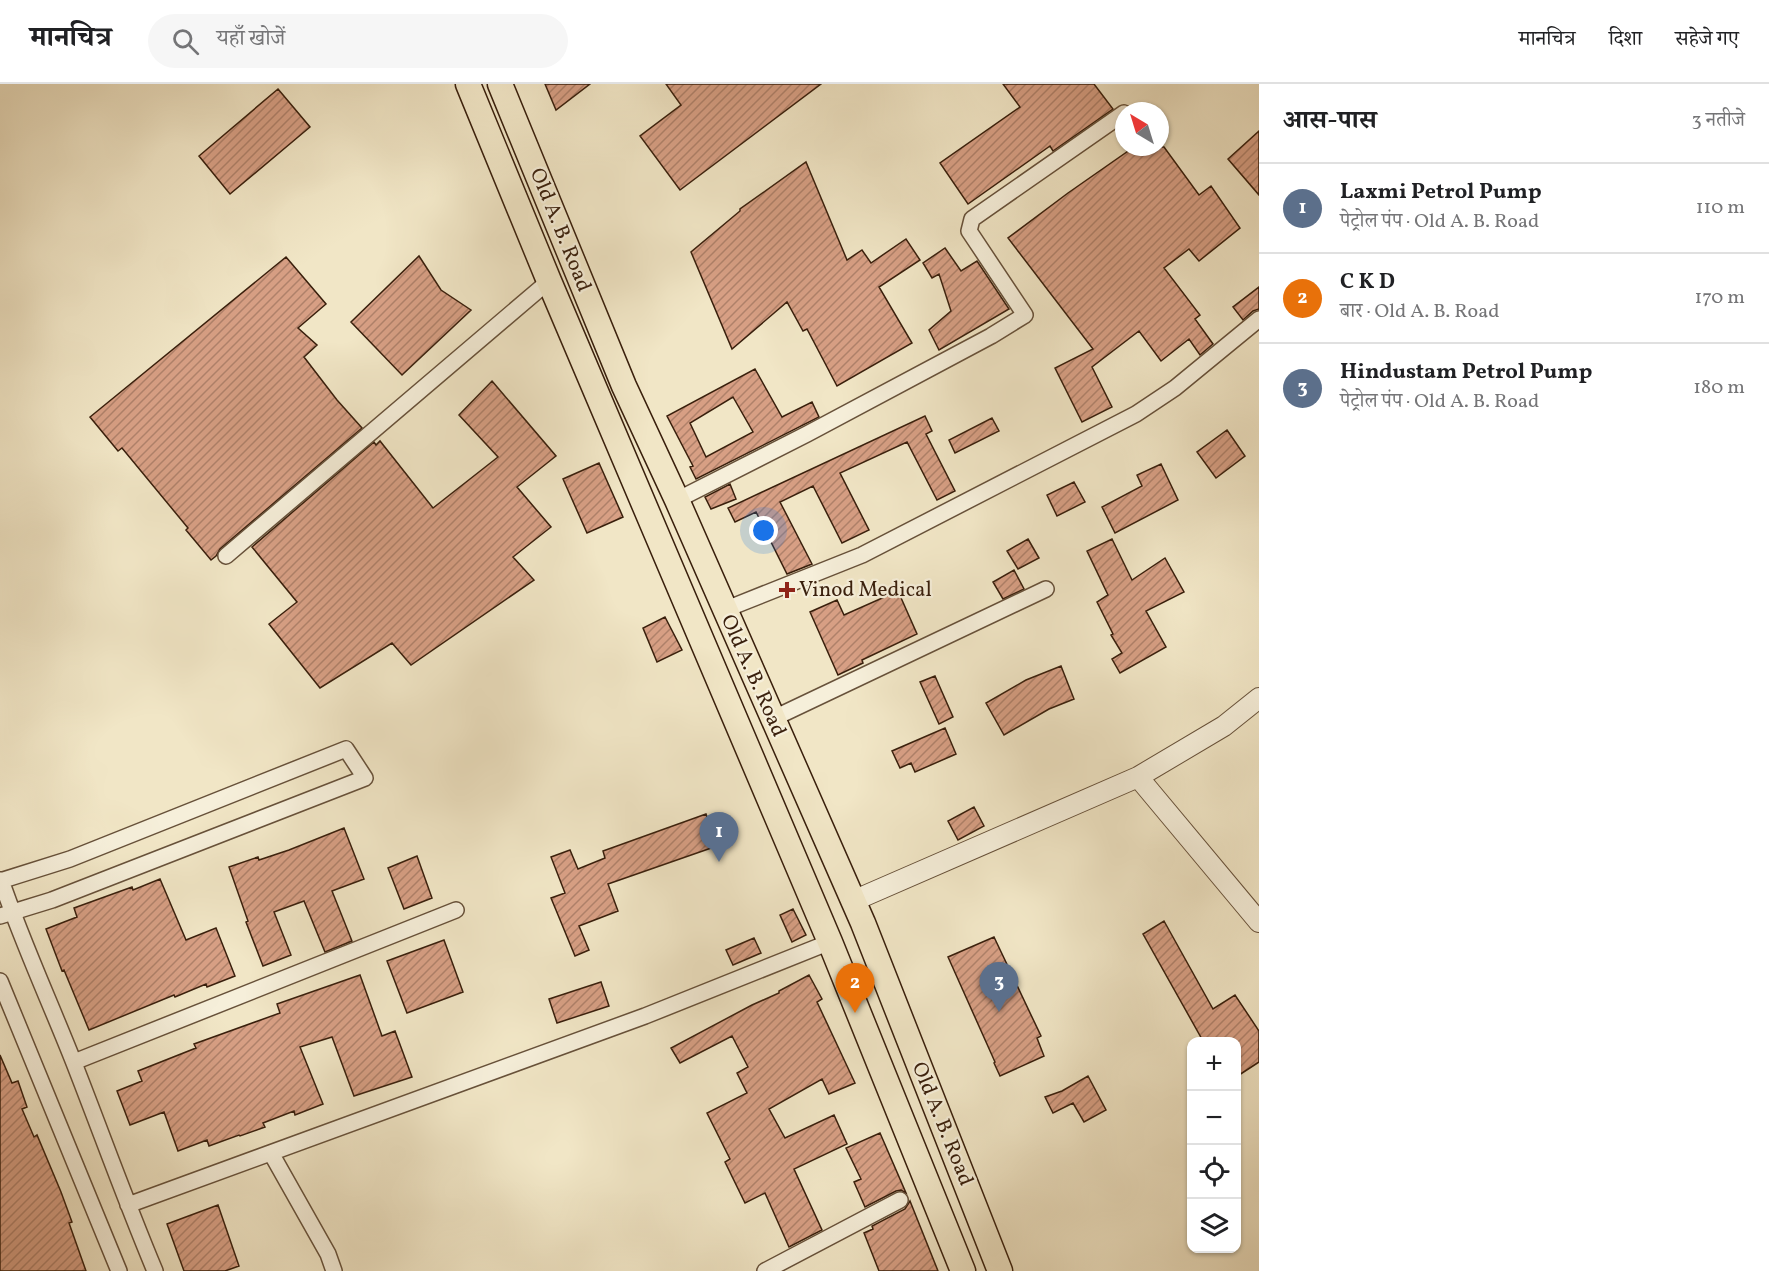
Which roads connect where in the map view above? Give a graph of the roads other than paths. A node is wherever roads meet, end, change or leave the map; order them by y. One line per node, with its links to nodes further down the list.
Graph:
1 (468, 84): 4 (main road, Old A. B. Road)
2 (500, 84): 6 (main road, Old A. B. Road)
3 (1115, 119): 6 (street)
4 (549, 281): 7 (street); 18 (main road, Old A. B. Road)
5 (1259, 319): 9 (street)
6 (676, 500): 9 (main road, Old A. B. Road)
7 (226, 556)
8 (1046, 589): 11 (street)
9 (724, 610): 11 (main road, Old A. B. Road)
10 (1259, 698): 12 (street)
11 (772, 719): 14 (main road, Old A. B. Road)
12 (1138, 777): 14 (street); 17 (street)
13 (1, 881): 16 (street); 16 (street)
14 (853, 901): 29 (main road, Old A. B. Road)
15 (456, 910): 20 (street)
16 (6, 914): 20 (street)
17 (1259, 922)
18 (830, 942): 21 (street); 28 (main road, Old A. B. Road)
19 (0, 981): 24 (street)
20 (74, 1062): 23 (street)
21 (272, 1153): 23 (street); 26 (street)
22 (900, 1200): 27 (street)
23 (128, 1205): 25 (street)
24 (119, 1271)
25 (155, 1271)
26 (334, 1271)
27 (765, 1271)
28 (963, 1271)
29 (1000, 1271)

